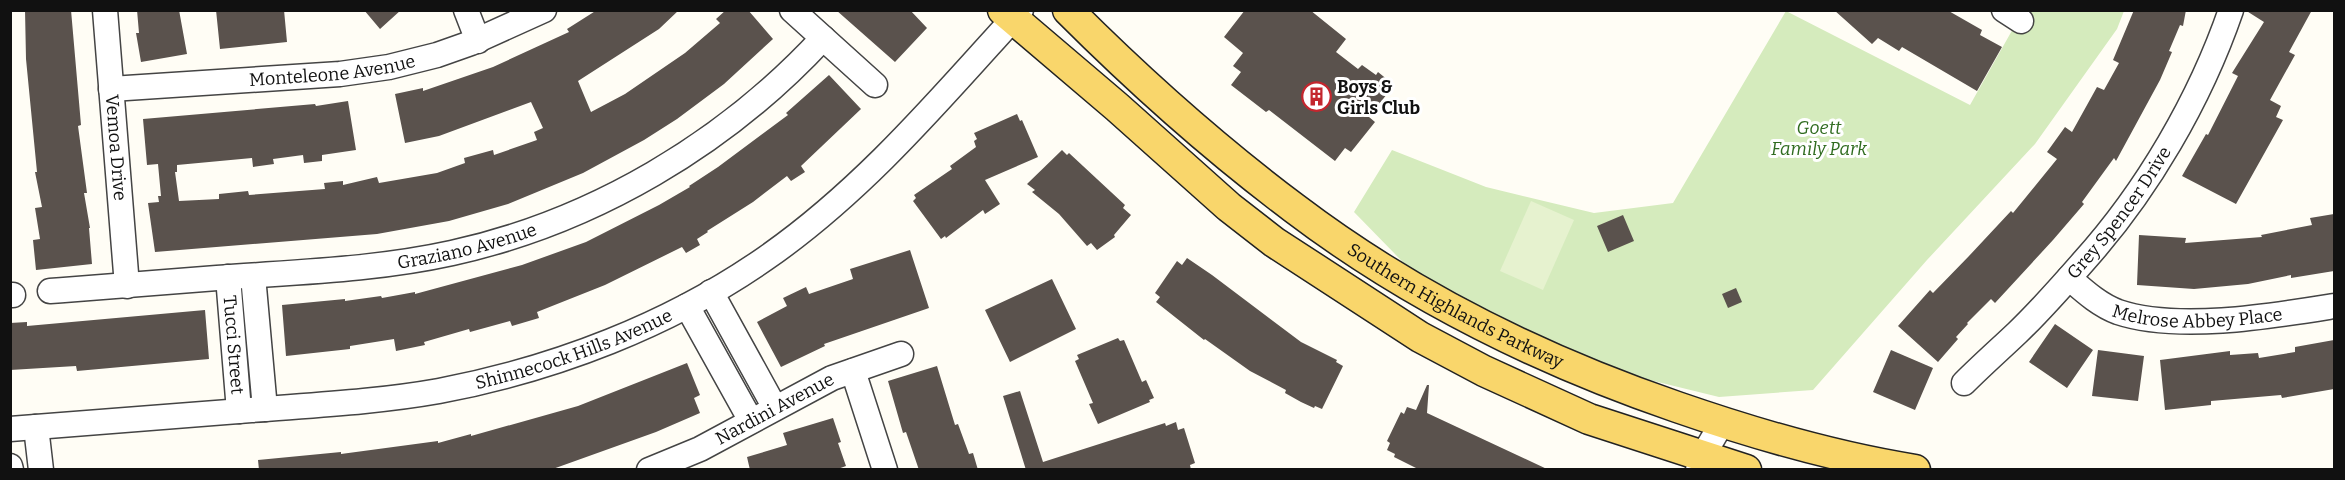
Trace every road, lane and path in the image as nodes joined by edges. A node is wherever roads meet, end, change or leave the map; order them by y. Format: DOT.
graph roads {
  1 [pos="105,10"];
  2 [pos="466,10"];
  3 [pos="544,10"];
  4 [pos="792,10"];
  5 [pos="1068,10"];
  6 [pos="2231,10"];
  7 [pos="1012,13"];
  8 [pos="823,38"];
  9 [pos="478,41"];
  10 [pos="875,85"];
  11 [pos="111,89"];
  12 [pos="253,276"];
  13 [pos="228,277"];
  14 [pos="2069,278"];
  15 [pos="127,285"];
  16 [pos="50,291"];
  17 [pos="711,292"];
  18 [pos="687,306"];
  19 [pos="2334,306"];
  20 [pos="901,354"];
  21 [pos="853,370"];
  22 [pos="1964,383"];
  23 [pos="775,408"];
  24 [pos="265,409"];
  25 [pos="239,411"];
  26 [pos="751,422"];
  27 [pos="1722,423"];
  28 [pos="36,427"];
  29 [pos="10,429"];
  30 [pos="1700,463"];
  31 [pos="41,470"];
  32 [pos="649,470"];
  33 [pos="885,470"];
  34 [pos="1746,470"];
  35 [pos="1915,470"];
  1 -- 11 [label="street, Vemoa Drive"];
  2 -- 9 [label="street"];
  3 -- 9 [label="street, Monteleone Avenue"];
  4 -- 8 [label="street"];
  5 -- 27 [label="main road, Southern Highlands Parkway"];
  6 -- 14 [label="street, Grey Spencer Drive"];
  7 -- 17 [label="street, Shinnecock Hills Avenue"];
  7 -- 30 [label="main road"];
  8 -- 10 [label="street"];
  8 -- 12 [label="street, Graziano Avenue"];
  9 -- 11 [label="street, Monteleone Avenue"];
  11 -- 15 [label="street, Vemoa Drive"];
  12 -- 13 [label="street, Graziano Avenue"];
  12 -- 24 [label="street, Tucci Street"];
  13 -- 15 [label="street, Graziano Avenue"];
  13 -- 25 [label="street, Tucci Street"];
  14 -- 19 [label="street, Melrose Abbey Place"];
  14 -- 22 [label="street, Grey Spencer Drive"];
  15 -- 16 [label="street, Graziano Avenue"];
  17 -- 18 [label="street, Shinnecock Hills Avenue"];
  17 -- 23 [label="street"];
  18 -- 24 [label="street, Shinnecock Hills Avenue"];
  18 -- 26 [label="street"];
  20 -- 21 [label="street, Nardini Avenue"];
  21 -- 23 [label="street, Nardini Avenue"];
  21 -- 33 [label="street"];
  23 -- 26 [label="street, Nardini Avenue"];
  24 -- 25 [label="street, Shinnecock Hills Avenue"];
  25 -- 28 [label="street, Shinnecock Hills Avenue"];
  26 -- 32 [label="street, Nardini Avenue"];
  27 -- 30 [label="street"];
  27 -- 35 [label="main road, Southern Highlands Parkway"];
  28 -- 29 [label="street, Shinnecock Hills Avenue"];
  28 -- 31 [label="street"];
  30 -- 34 [label="main road"];
}
